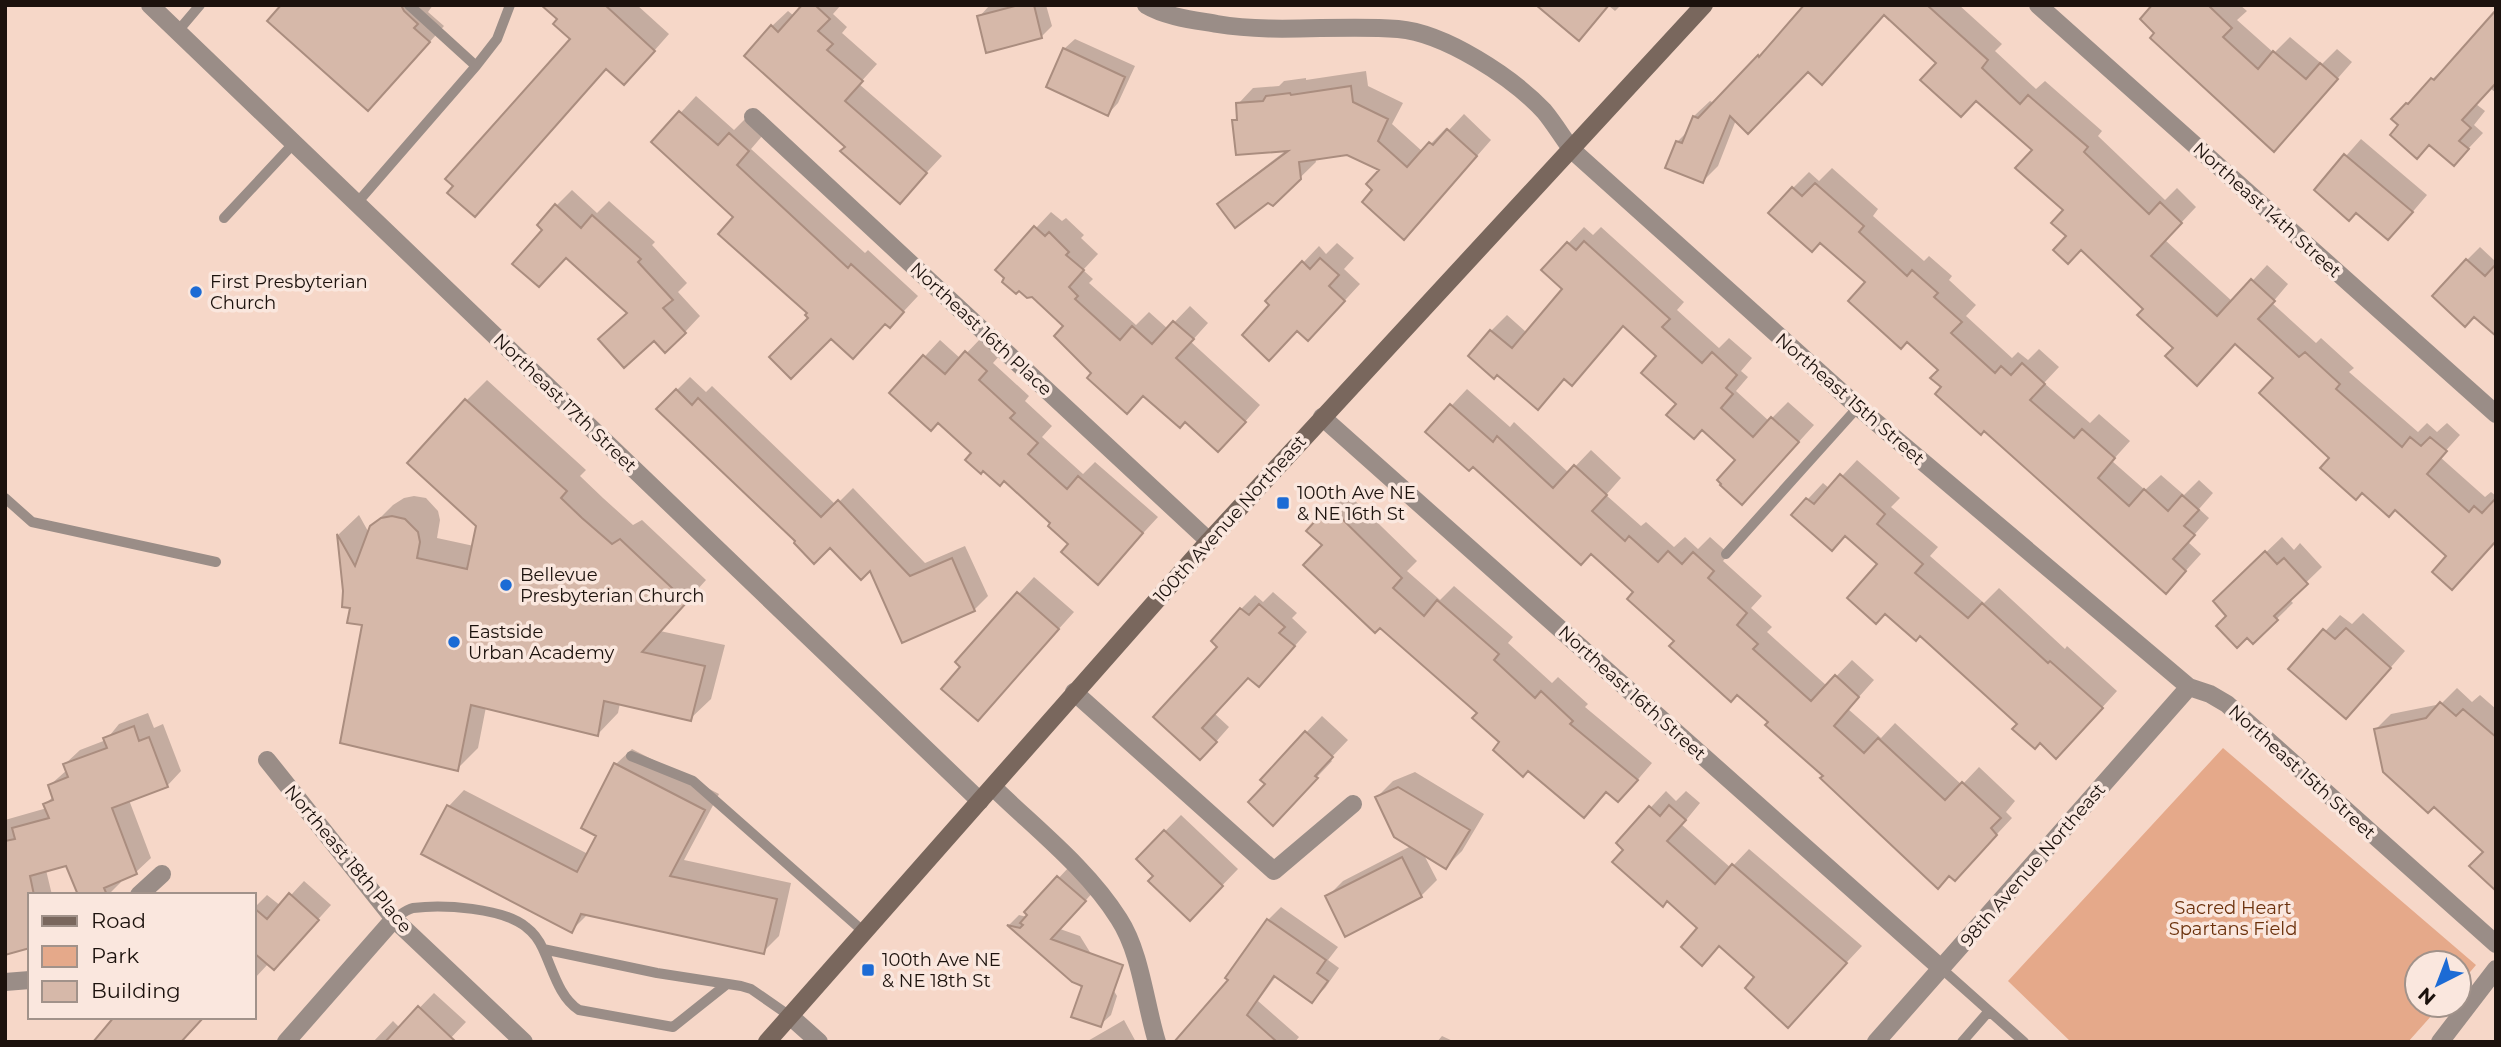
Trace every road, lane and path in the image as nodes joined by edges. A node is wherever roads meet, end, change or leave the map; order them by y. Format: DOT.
graph roads {
  1 [pos="150,5"];
  2 [pos="200,5"];
  3 [pos="409,5"];
  4 [pos="510,5"];
  5 [pos="1146,5"];
  6 [pos="1704,5"];
  7 [pos="2038,5"];
  8 [pos="178,31"];
  9 [pos="476,66"];
  10 [pos="753,117"];
  11 [pos="294,143"];
  12 [pos="1572,150"];
  13 [pos="357,203"];
  14 [pos="224,218"];
  15 [pos="1858,407"];
  16 [pos="2496,414"];
  17 [pos="1322,417"];
  18 [pos="5,498"];
  19 [pos="1209,541"];
  20 [pos="1726,555"];
  21 [pos="216,562"];
  22 [pos="2189,687"];
  23 [pos="1074,692"];
  24 [pos="631,756"];
  25 [pos="267,760"];
  26 [pos="993,787"];
  27 [pos="979,801"];
  28 [pos="1353,804"];
  29 [pos="162,874"];
  30 [pos="141,893"];
  31 [pos="394,919"];
  32 [pos="864,932"];
  33 [pos="2496,944"];
  34 [pos="544,948"];
  35 [pos="2496,969"];
  36 [pos="1942,970"];
  37 [pos="28,980"];
  38 [pos="5,982"];
  39 [pos="727,984"];
  40 [pos="1989,1011"];
  41 [pos="790,1016"];
  42 [pos="286,1042"];
  43 [pos="524,1042"];
  44 [pos="767,1042"];
  45 [pos="819,1042"];
  46 [pos="1157,1042"];
  47 [pos="1876,1042"];
  48 [pos="1962,1042"];
  49 [pos="2024,1042"];
  50 [pos="2440,1042"];
  1 -- 8 [label="street, Northeast 17th Street"];
  2 -- 8 [label="lane"];
  3 -- 9 [label="lane"];
  4 -- 9 [label="lane"];
  5 -- 12 [label="street, Northeast 15th Street"];
  6 -- 12 [label="street, 100th Avenue Northeast"];
  7 -- 16 [label="street, Northeast 14th Street"];
  8 -- 11 [label="street, Northeast 17th Street"];
  9 -- 13 [label="lane"];
  10 -- 19 [label="street, Northeast 16th Place"];
  11 -- 13 [label="street, Northeast 17th Street"];
  11 -- 14 [label="lane"];
  12 -- 15 [label="street, Northeast 15th Street"];
  12 -- 17 [label="street, 100th Avenue Northeast"];
  13 -- 27 [label="street, Northeast 17th Street"];
  15 -- 20 [label="lane"];
  15 -- 22 [label="street, Northeast 15th Street"];
  17 -- 19 [label="street, 100th Avenue Northeast"];
  17 -- 36 [label="street, Northeast 16th Street"];
  18 -- 21 [label="lane"];
  19 -- 23 [label="street, 100th Avenue Northeast"];
  22 -- 33 [label="street, Northeast 15th Street"];
  22 -- 36 [label="street, 98th Avenue Northeast"];
  23 -- 26 [label="street, 100th Avenue Northeast"];
  23 -- 28 [label="street"];
  24 -- 32 [label="lane"];
  25 -- 31 [label="street, Northeast 18th Place"];
  26 -- 27 [label="street, 100th Avenue Northeast"];
  26 -- 46 [label="street"];
  27 -- 32 [label="street, 100th Avenue Northeast"];
  29 -- 30 [label="street"];
  31 -- 34 [label="lane"];
  31 -- 42 [label="street"];
  31 -- 43 [label="street, Northeast 18th Place"];
  32 -- 41 [label="street, 100th Avenue Northeast"];
  34 -- 39 [label="lane"];
  34 -- 39 [label="lane"];
  35 -- 50 [label="street"];
  36 -- 40 [label="lane"];
  36 -- 47 [label="street, 98th Avenue Northeast"];
  37 -- 38 [label="street"];
  39 -- 41 [label="lane"];
  40 -- 48 [label="lane"];
  40 -- 49 [label="lane"];
  41 -- 44 [label="street, 100th Avenue Northeast"];
  41 -- 45 [label="street"];
}
